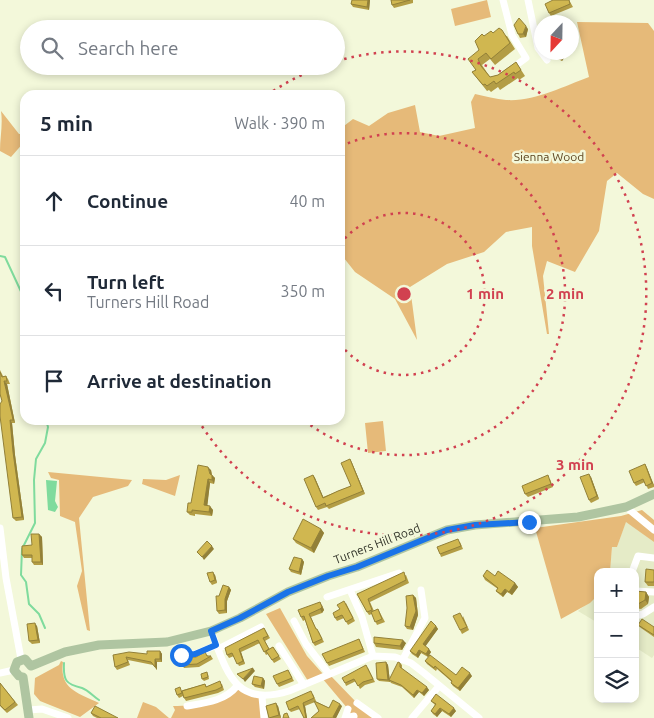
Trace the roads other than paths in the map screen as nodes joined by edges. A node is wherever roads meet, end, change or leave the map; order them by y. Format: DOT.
graph roads {
  1 [pos="503,0"];
  2 [pos="528,0"];
  3 [pos="534,29"];
  4 [pos="505,72"];
  5 [pos="654,494"];
  6 [pos="626,507"];
  7 [pos="0,528"];
  8 [pos="654,530"];
  9 [pos="654,558"];
  10 [pos="634,568"];
  11 [pos="399,573"];
  12 [pos="350,590"];
  13 [pos="421,590"];
  14 [pos="639,591"];
  15 [pos="654,592"];
  16 [pos="327,597"];
  17 [pos="654,607"];
  18 [pos="639,615"];
  19 [pos="294,621"];
  20 [pos="261,627"];
  21 [pos="211,631"];
  22 [pos="279,646"];
  23 [pos="217,647"];
  24 [pos="179,652"];
  25 [pos="373,656"];
  26 [pos="21,659"];
  27 [pos="403,660"];
  28 [pos="32,666"];
  29 [pos="14,670"];
  30 [pos="0,673"];
  31 [pos="330,674"];
  32 [pos="23,677"];
  33 [pos="237,686"];
  34 [pos="304,686"];
  35 [pos="439,686"];
  36 [pos="262,697"];
  37 [pos="357,703"];
  38 [pos="187,706"];
  39 [pos="348,709"];
  40 [pos="29,714"];
  41 [pos="348,717"];
  42 [pos="68,718"];
  43 [pos="264,718"];
  44 [pos="378,718"];
  45 [pos="412,718"];
  46 [pos="479,718"];
  1 -- 4 [label="street"];
  2 -- 3 [label="street"];
  5 -- 6 [label="main road, Turners Hill Road"];
  6 -- 8 [label="street"];
  6 -- 21 [label="main road, Turners Hill Road"];
  7 -- 26 [label="street"];
  9 -- 10 [label="street"];
  11 -- 12 [label="street"];
  12 -- 16 [label="street"];
  12 -- 25 [label="street"];
  13 -- 27 [label="street"];
  14 -- 15 [label="street"];
  17 -- 18 [label="street"];
  19 -- 31 [label="street"];
  20 -- 23 [label="street"];
  21 -- 23 [label="street"];
  21 -- 28 [label="main road, Turners Hill Road"];
  22 -- 34 [label="street"];
  23 -- 24 [label="street"];
  23 -- 33 [label="street"];
  25 -- 27 [label="street"];
  25 -- 31 [label="street"];
  26 -- 28 [label="main road"];
  26 -- 29 [label="main road"];
  27 -- 35 [label="street"];
  28 -- 32 [label="main road"];
  29 -- 30 [label="street"];
  29 -- 32 [label="main road"];
  31 -- 34 [label="street"];
  32 -- 40 [label="main road"];
  33 -- 36 [label="street"];
  33 -- 38 [label="street"];
  34 -- 36 [label="street"];
  35 -- 45 [label="street"];
  35 -- 46 [label="street"];
  36 -- 43 [label="street"];
  37 -- 44 [label="street"];
  39 -- 41 [label="street"];
  40 -- 42 [label="street"];
}
